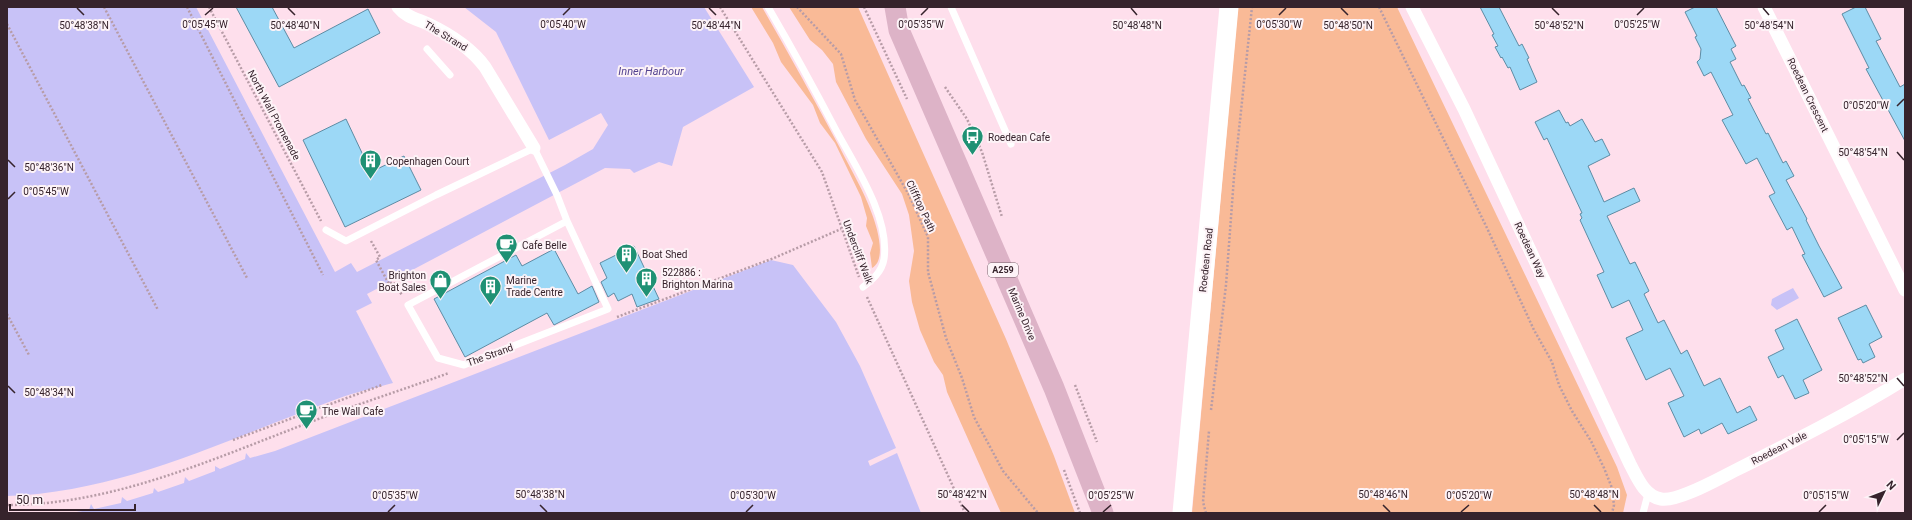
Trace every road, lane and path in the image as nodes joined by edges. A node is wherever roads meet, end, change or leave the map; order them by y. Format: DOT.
graph roads {
  1 [pos="104,7"];
  2 [pos="188,7"];
  3 [pos="208,7"];
  4 [pos="398,7"];
  5 [pos="720,7"];
  6 [pos="768,7"];
  7 [pos="797,7"];
  8 [pos="882,7"];
  9 [pos="895,7"];
  10 [pos="951,7"];
  11 [pos="1229,7"];
  12 [pos="1252,7"];
  13 [pos="1379,7"];
  14 [pos="1412,7"];
  15 [pos="1764,7"];
  16 [pos="7,24"];
  17 [pos="899,30"];
  18 [pos="427,49"];
  19 [pos="450,76"];
  20 [pos="945,86"];
  21 [pos="1010,144"];
  22 [pos="537,154"];
  23 [pos="1003,220"];
  24 [pos="566,221"];
  25 [pos="841,229"];
  26 [pos="326,230"];
  27 [pos="365,230"];
  28 [pos="322,275"];
  29 [pos="247,278"];
  30 [pos="863,288"];
  31 [pos="1905,290"];
  32 [pos="408,305"];
  33 [pos="158,310"];
  34 [pos="7,314"];
  35 [pos="616,317"];
  36 [pos="29,356"];
  37 [pos="454,372"];
  38 [pos="1905,379"];
  39 [pos="1073,381"];
  40 [pos="382,385"];
  41 [pos="1210,415"];
  42 [pos="1209,431"];
  43 [pos="233,440"];
  44 [pos="1099,447"];
  45 [pos="1648,494"];
  46 [pos="7,505"];
  47 [pos="965,513"];
  48 [pos="1038,513"];
  49 [pos="1103,513"];
  50 [pos="1182,513"];
  51 [pos="1206,513"];
  52 [pos="1612,513"];
  53 [pos="1643,513"];
  1 -- 29 [label="path"];
  2 -- 28 [label="path"];
  3 -- 26 [label="path, North Wall Promenade"];
  4 -- 22 [label="street, The Strand"];
  5 -- 25 [label="path, Undercliff Walk"];
  6 -- 30 [label="lane"];
  7 -- 48 [label="path, Clifftop Path"];
  8 -- 17 [label="main road, Marine Drive / A259"];
  9 -- 17 [label="main road, Marine Drive / A259"];
  10 -- 21 [label="lane"];
  11 -- 50 [label="main road, Roedean Road"];
  12 -- 41 [label="path"];
  13 -- 52 [label="path"];
  14 -- 45 [label="street, Roedean Way"];
  15 -- 31 [label="street, Roedean Crescent"];
  16 -- 33 [label="path"];
  17 -- 49 [label="main road, Marine Drive / A259"];
  18 -- 19 [label="lane"];
  20 -- 23 [label="path"];
  22 -- 24 [label="lane, The Strand"];
  22 -- 27 [label="lane"];
  24 -- 32 [label="lane"];
  24 -- 32 [label="lane, The Strand"];
  25 -- 30 [label="path, Undercliff Walk"];
  25 -- 35 [label="path"];
  26 -- 27 [label="lane"];
  27 -- 32 [label="path"];
  30 -- 47 [label="path, Undercliff Walk"];
  34 -- 36 [label="path"];
  37 -- 46 [label="path"];
  38 -- 45 [label="street, Roedean Vale"];
  39 -- 44 [label="path"];
  40 -- 43 [label="path"];
  42 -- 51 [label="path"];
  45 -- 53 [label="lane"];
}
